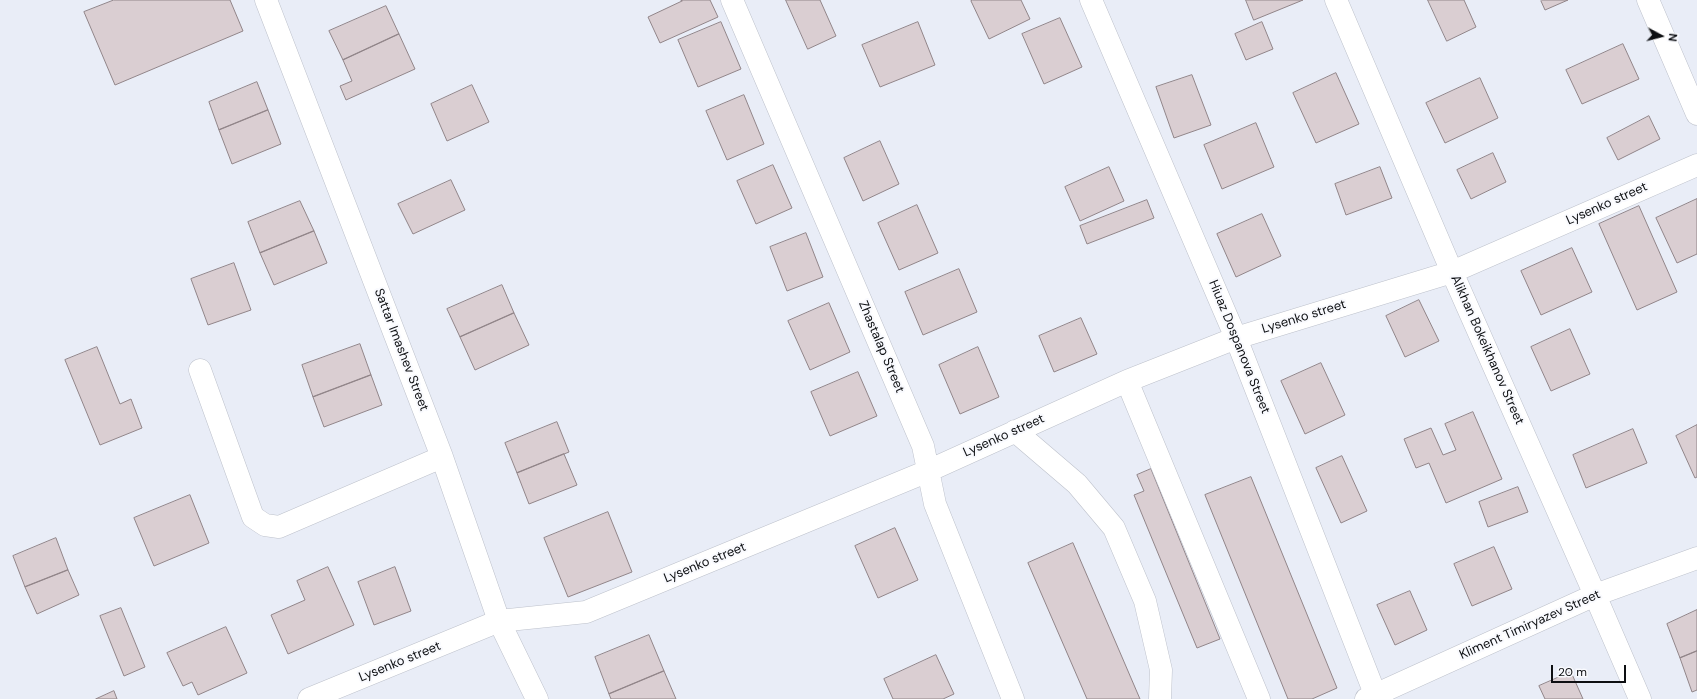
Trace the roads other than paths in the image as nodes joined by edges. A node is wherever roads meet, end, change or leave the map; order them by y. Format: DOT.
graph roads {
  1 [pos="266,0"];
  2 [pos="732,0"];
  3 [pos="1091,0"];
  4 [pos="1336,0"];
  5 [pos="1648,0"];
  6 [pos="1697,114"];
  7 [pos="1697,165"];
  8 [pos="1452,272"];
  9 [pos="1236,338"];
  10 [pos="200,370"];
  11 [pos="1127,381"];
  12 [pos="1015,431"];
  13 [pos="442,457"];
  14 [pos="928,471"];
  15 [pos="1697,558"];
  16 [pos="1595,595"];
  17 [pos="499,621"];
  18 [pos="1373,698"];
  19 [pos="309,699"];
  20 [pos="537,699"];
  21 [pos="1013,699"];
  22 [pos="1160,699"];
  23 [pos="1259,699"];
  24 [pos="1640,699"];
  1 -- 13 [label="street, Sattar Imashev Street"];
  2 -- 14 [label="street, Zhastalap Street"];
  3 -- 9 [label="street, Hiuaz Dospanova Street"];
  4 -- 8 [label="street, Alikhan Bokeikhanov Street"];
  5 -- 6 [label="street"];
  7 -- 8 [label="street, Lysenko street"];
  8 -- 9 [label="street, Lysenko street"];
  8 -- 16 [label="street, Alikhan Bokeikhanov Street"];
  9 -- 11 [label="street, Lysenko street"];
  9 -- 18 [label="street, Hiuaz Dospanova Street"];
  10 -- 13 [label="street"];
  11 -- 12 [label="street, Lysenko street"];
  11 -- 23 [label="street"];
  12 -- 14 [label="street, Lysenko street"];
  12 -- 22 [label="street"];
  13 -- 17 [label="street, Sattar Imashev Street"];
  14 -- 17 [label="street, Lysenko street"];
  14 -- 21 [label="street, Zhastalap Street"];
  15 -- 16 [label="street, Kliment Timiryazev Street"];
  16 -- 18 [label="street, Kliment Timiryazev Street"];
  16 -- 24 [label="street, Alikhan Bokeikhanov Street"];
  17 -- 19 [label="street, Lysenko street"];
  17 -- 20 [label="street, Sattar Imashev Street"];
}
